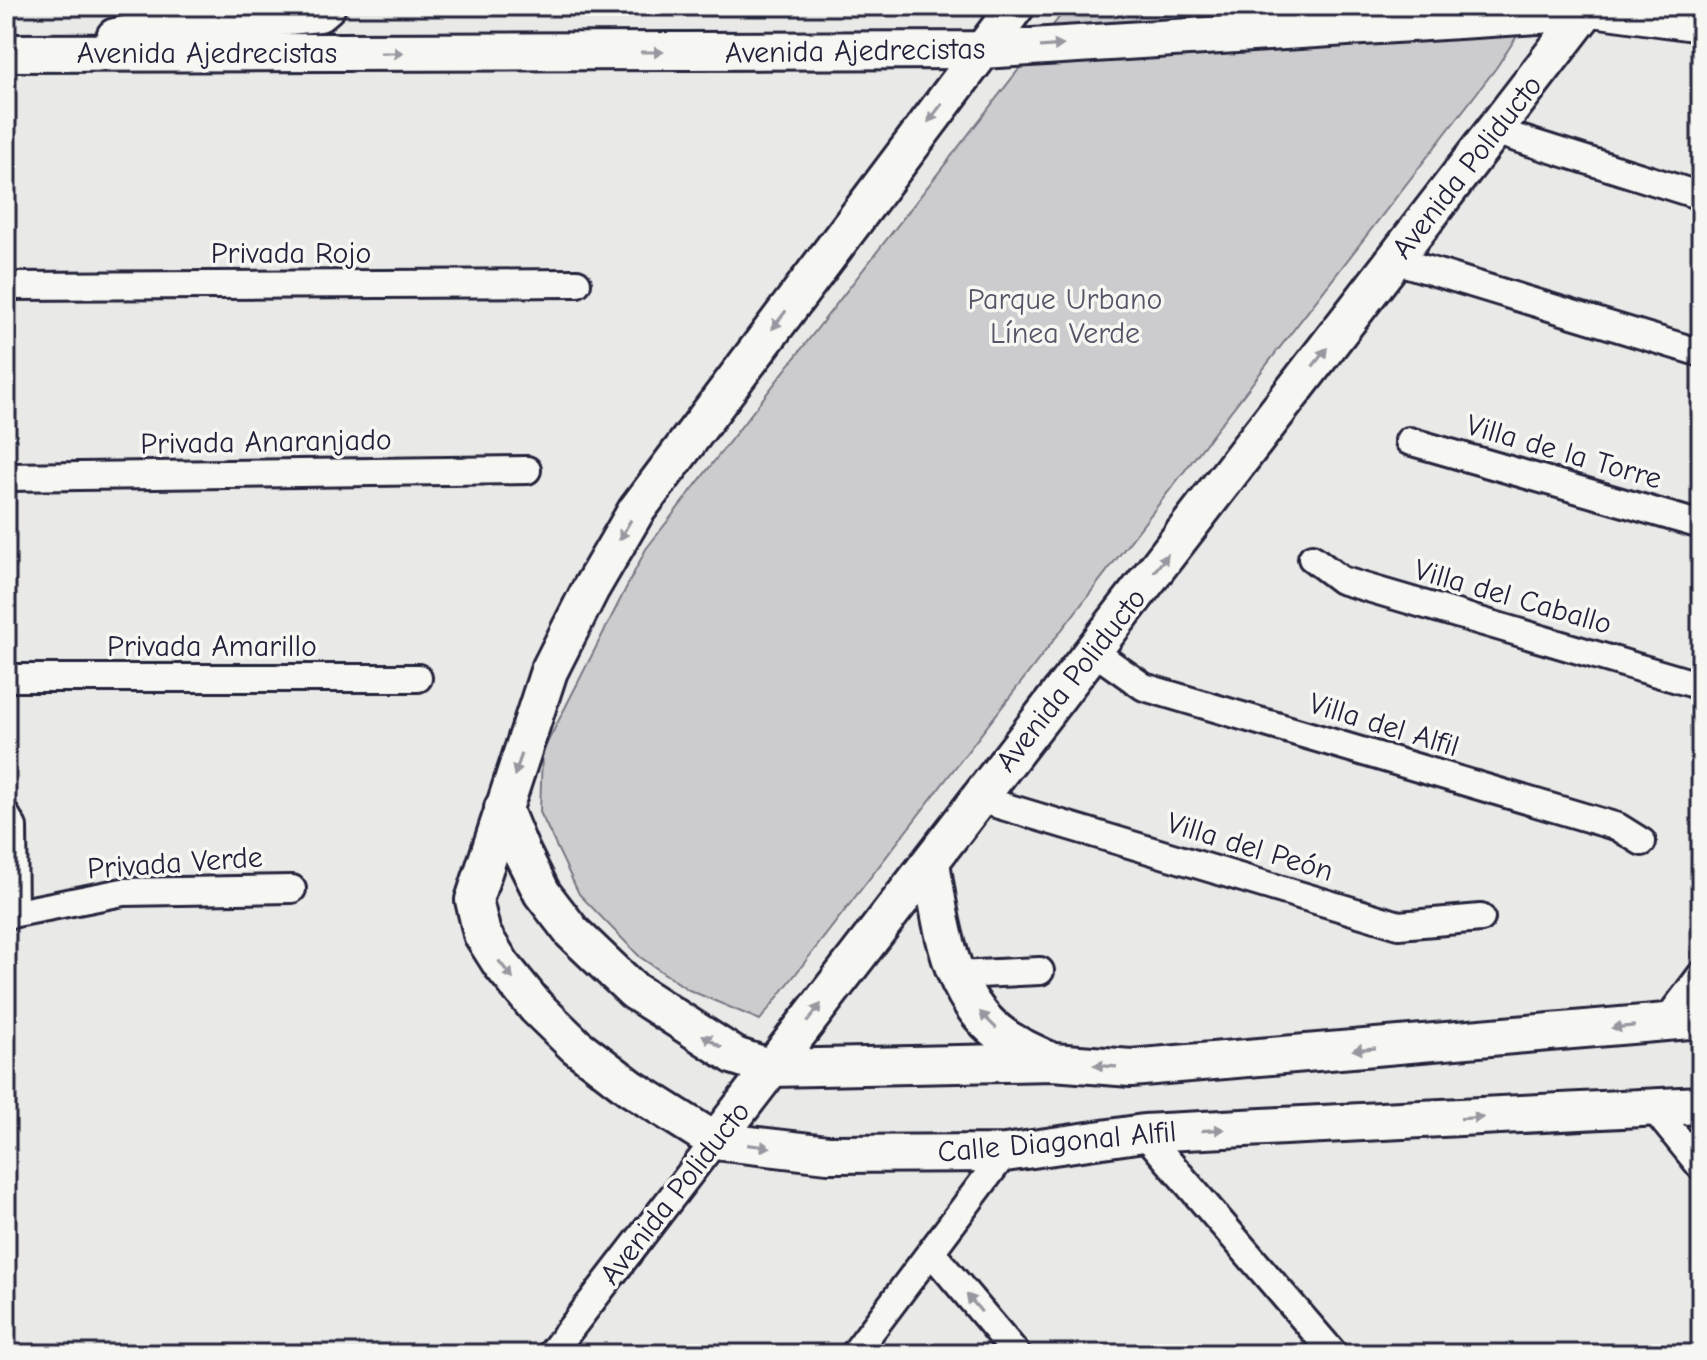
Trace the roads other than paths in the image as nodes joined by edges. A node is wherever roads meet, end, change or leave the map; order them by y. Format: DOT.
graph roads {
  1 [pos="327,6"];
  2 [pos="1016,6"];
  3 [pos="1588,9"];
  4 [pos="1701,28"];
  5 [pos="982,50"];
  6 [pos="20,53"];
  7 [pos="1507,136"];
  8 [pos="1701,196"];
  9 [pos="1408,264"];
  10 [pos="577,283"];
  11 [pos="6,286"];
  12 [pos="1701,353"];
  13 [pos="1409,441"];
  14 [pos="527,470"];
  15 [pos="6,477"];
  16 [pos="1701,525"];
  17 [pos="1312,558"];
  18 [pos="1102,658"];
  19 [pos="6,678"];
  20 [pos="418,678"];
  21 [pos="1701,686"];
  22 [pos="992,803"];
  23 [pos="503,808"];
  24 [pos="6,815"];
  25 [pos="1642,842"];
  26 [pos="931,862"];
  27 [pos="292,889"];
  28 [pos="10,914"];
  29 [pos="1481,918"];
  30 [pos="1040,971"];
  31 [pos="957,975"];
  32 [pos="1701,975"];
  33 [pos="1701,1019"];
  34 [pos="1664,1024"];
  35 [pos="1053,1062"];
  36 [pos="772,1068"];
  37 [pos="1701,1105"];
  38 [pos="1654,1109"];
  39 [pos="1144,1133"];
  40 [pos="715,1141"];
  41 [pos="1005,1153"];
  42 [pos="1701,1167"];
  43 [pos="932,1253"];
  44 [pos="551,1354"];
  45 [pos="854,1354"];
  46 [pos="1017,1354"];
  47 [pos="1334,1354"];
  1 -- 6 [label="street"];
  2 -- 5 [label="street"];
  3 -- 4 [label="street, Avenida Ajedrecistas"];
  5 -- 3 [label="street, Avenida Ajedrecistas, one-way"];
  3 -- 7 [label="street, Avenida Poliducto"];
  6 -- 5 [label="street, Avenida Ajedrecistas, one-way"];
  5 -- 23 [label="street, one-way"];
  7 -- 8 [label="street"];
  7 -- 9 [label="street, Avenida Poliducto"];
  9 -- 12 [label="street"];
  18 -- 9 [label="street, Avenida Poliducto, one-way"];
  10 -- 11 [label="street, Privada Rojo"];
  13 -- 16 [label="street, Villa de la Torre"];
  14 -- 15 [label="street, Privada Anaranjado"];
  17 -- 21 [label="street, Villa del Caballo"];
  18 -- 22 [label="street, Avenida Poliducto"];
  18 -- 25 [label="street, Villa del Alfil"];
  19 -- 20 [label="street, Privada Amarillo"];
  22 -- 26 [label="street, Avenida Poliducto"];
  22 -- 29 [label="street, Villa del Peón"];
  36 -- 23 [label="street, one-way"];
  23 -- 40 [label="street, Calle Diagonal Alfil, one-way"];
  24 -- 28 [label="street, Privada Verde"];
  26 -- 31 [label="street"];
  36 -- 26 [label="street, Avenida Poliducto, one-way"];
  27 -- 28 [label="street, Privada Verde"];
  30 -- 31 [label="street"];
  35 -- 31 [label="street, one-way"];
  32 -- 34 [label="street"];
  33 -- 34 [label="street"];
  34 -- 35 [label="street, one-way"];
  35 -- 36 [label="street"];
  36 -- 40 [label="street, Avenida Poliducto"];
  37 -- 38 [label="street, Calle Diagonal Alfil"];
  39 -- 38 [label="street, Calle Diagonal Alfil, one-way"];
  38 -- 42 [label="street"];
  39 -- 41 [label="street, Calle Diagonal Alfil"];
  39 -- 47 [label="street"];
  40 -- 41 [label="street, Calle Diagonal Alfil, one-way"];
  40 -- 44 [label="street, Avenida Poliducto"];
  41 -- 43 [label="street"];
  43 -- 45 [label="street"];
  46 -- 43 [label="street, one-way"];
}
